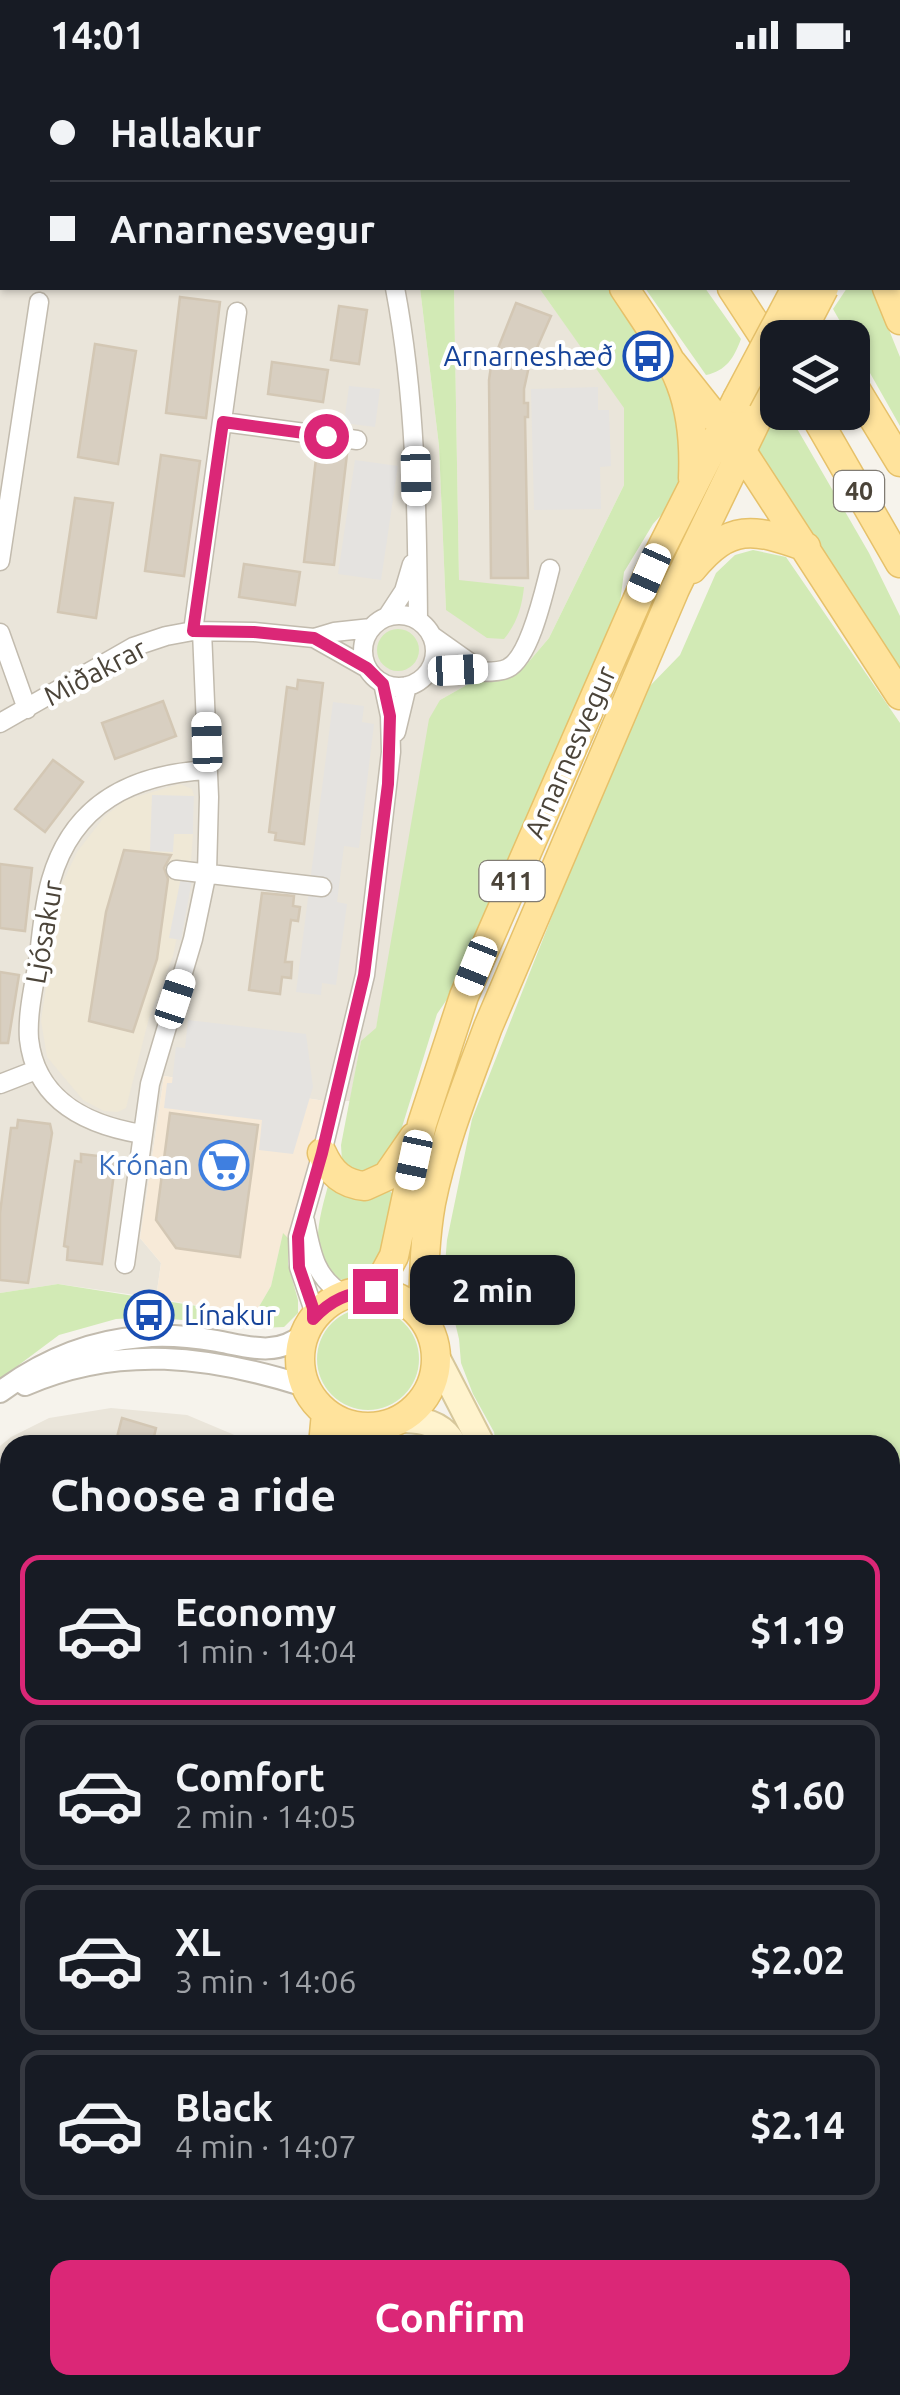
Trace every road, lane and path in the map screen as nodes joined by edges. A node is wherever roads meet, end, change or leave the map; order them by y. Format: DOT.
graph roads {
  1 [pos="395,290"];
  2 [pos="625,290"];
  3 [pos="733,290"];
  4 [pos="792,290"];
  5 [pos="794,290"];
  6 [pos="823,290"];
  7 [pos="889,290"];
  8 [pos="39,302"];
  9 [pos="237,312"];
  10 [pos="807,320"];
  11 [pos="812,320"];
  12 [pos="900,320"];
  13 [pos="760,331"];
  14 [pos="672,363"];
  15 [pos="760,394"];
  16 [pos="746,408"];
  17 [pos="870,413"];
  18 [pos="223,422"];
  19 [pos="722,427"];
  20 [pos="823,430"];
  21 [pos="357,440"];
  22 [pos="740,450"];
  23 [pos="900,462"];
  24 [pos="692,485"];
  25 [pos="806,548"];
  26 [pos="416,549"];
  27 [pos="0,561"];
  28 [pos="900,564"];
  29 [pos="550,569"];
  30 [pos="675,589"];
  31 [pos="379,622"];
  32 [pos="424,627"];
  33 [pos="198,631"];
  34 [pos="0,632"];
  35 [pos="314,638"];
  36 [pos="367,668"];
  37 [pos="430,668"];
  38 [pos="479,669"];
  39 [pos="383,684"];
  40 [pos="407,686"];
  41 [pos="900,695"];
  42 [pos="27,708"];
  43 [pos="0,723"];
  44 [pos="391,752"];
  45 [pos="208,770"];
  46 [pos="176,870"];
  47 [pos="207,872"];
  48 [pos="322,887"];
  49 [pos="36,1070"];
  50 [pos="0,1084"];
  51 [pos="422,1124"];
  52 [pos="142,1134"];
  53 [pos="322,1153"];
  54 [pos="304,1216"];
  55 [pos="125,1264"];
  56 [pos="375,1291"];
  57 [pos="345,1295"];
  58 [pos="423,1319"];
  59 [pos="309,1326"];
  60 [pos="436,1356"];
  61 [pos="305,1386"];
  62 [pos="0,1394"];
  63 [pos="326,1413"];
  64 [pos="380,1431"];
  65 [pos="325,1435"];
  66 [pos="448,1435"];
  67 [pos="477,1435"];
  1 -- 26 [label="street"];
  2 -- 14 [label="main road"];
  3 -- 13 [label="main road"];
  4 -- 16 [label="main road, Arnarnesvegur / 411, bridge"];
  5 -- 11 [label="main road"];
  6 -- 10 [label="main road, bridge"];
  7 -- 12 [label="main road"];
  8 -- 27 [label="street"];
  9 -- 18 [label="street"];
  14 -- 19 [label="main road"];
  14 -- 24 [label="main road"];
  15 -- 16 [label="main road, Arnarnesvegur / 411"];
  16 -- 19 [label="main road, Arnarnesvegur / 411"];
  16 -- 22 [label="main road, Arnarnesvegur / 411"];
  17 -- 23 [label="main road, 40"];
  18 -- 21 [label="street"];
  18 -- 33 [label="street"];
  19 -- 22 [label="main road"];
  19 -- 24 [label="main road, Arnarnesvegur / 411"];
  20 -- 28 [label="main road, 40"];
  22 -- 25 [label="main road"];
  22 -- 30 [label="main road, Arnarnesvegur / 411"];
  24 -- 51 [label="main road, Arnarnesvegur / 411"];
  25 -- 30 [label="main road"];
  25 -- 41 [label="main road"];
  26 -- 31 [label="street"];
  26 -- 32 [label="street"];
  29 -- 38 [label="street"];
  30 -- 58 [label="main road, Arnarnesvegur / 411"];
  31 -- 32 [label="street"];
  31 -- 35 [label="street, Miðakrar"];
  31 -- 36 [label="street"];
  32 -- 37 [label="street"];
  32 -- 38 [label="street"];
  33 -- 35 [label="street, Miðakrar"];
  33 -- 42 [label="street, Miðakrar"];
  33 -- 45 [label="street"];
  34 -- 42 [label="street"];
  35 -- 36 [label="street, Miðakrar"];
  36 -- 39 [label="street"];
  37 -- 38 [label="street"];
  37 -- 40 [label="street"];
  39 -- 40 [label="street"];
  39 -- 44 [label="street"];
  40 -- 44 [label="street"];
  42 -- 43 [label="street, Miðakrar"];
  44 -- 53 [label="street"];
  45 -- 47 [label="street"];
  45 -- 49 [label="street, Ljósakur"];
  46 -- 47 [label="street"];
  47 -- 48 [label="street"];
  47 -- 52 [label="street"];
  49 -- 50 [label="street"];
  49 -- 52 [label="street"];
  51 -- 53 [label="main road"];
  51 -- 56 [label="main road, Arnarnesvegur / 411"];
  52 -- 55 [label="street"];
  53 -- 54 [label="street"];
  54 -- 57 [label="street"];
  54 -- 59 [label="street"];
  56 -- 57 [label="main road"];
  56 -- 58 [label="main road"];
  57 -- 59 [label="main road"];
  58 -- 60 [label="main road, Arnarnesvegur / 411"];
  59 -- 61 [label="main road"];
  59 -- 62 [label="street"];
  60 -- 64 [label="main road"];
  60 -- 67 [label="main road"];
  61 -- 62 [label="street"];
  61 -- 63 [label="main road"];
  63 -- 64 [label="main road"];
  63 -- 65 [label="main road"];
  64 -- 66 [label="main road"];
}
